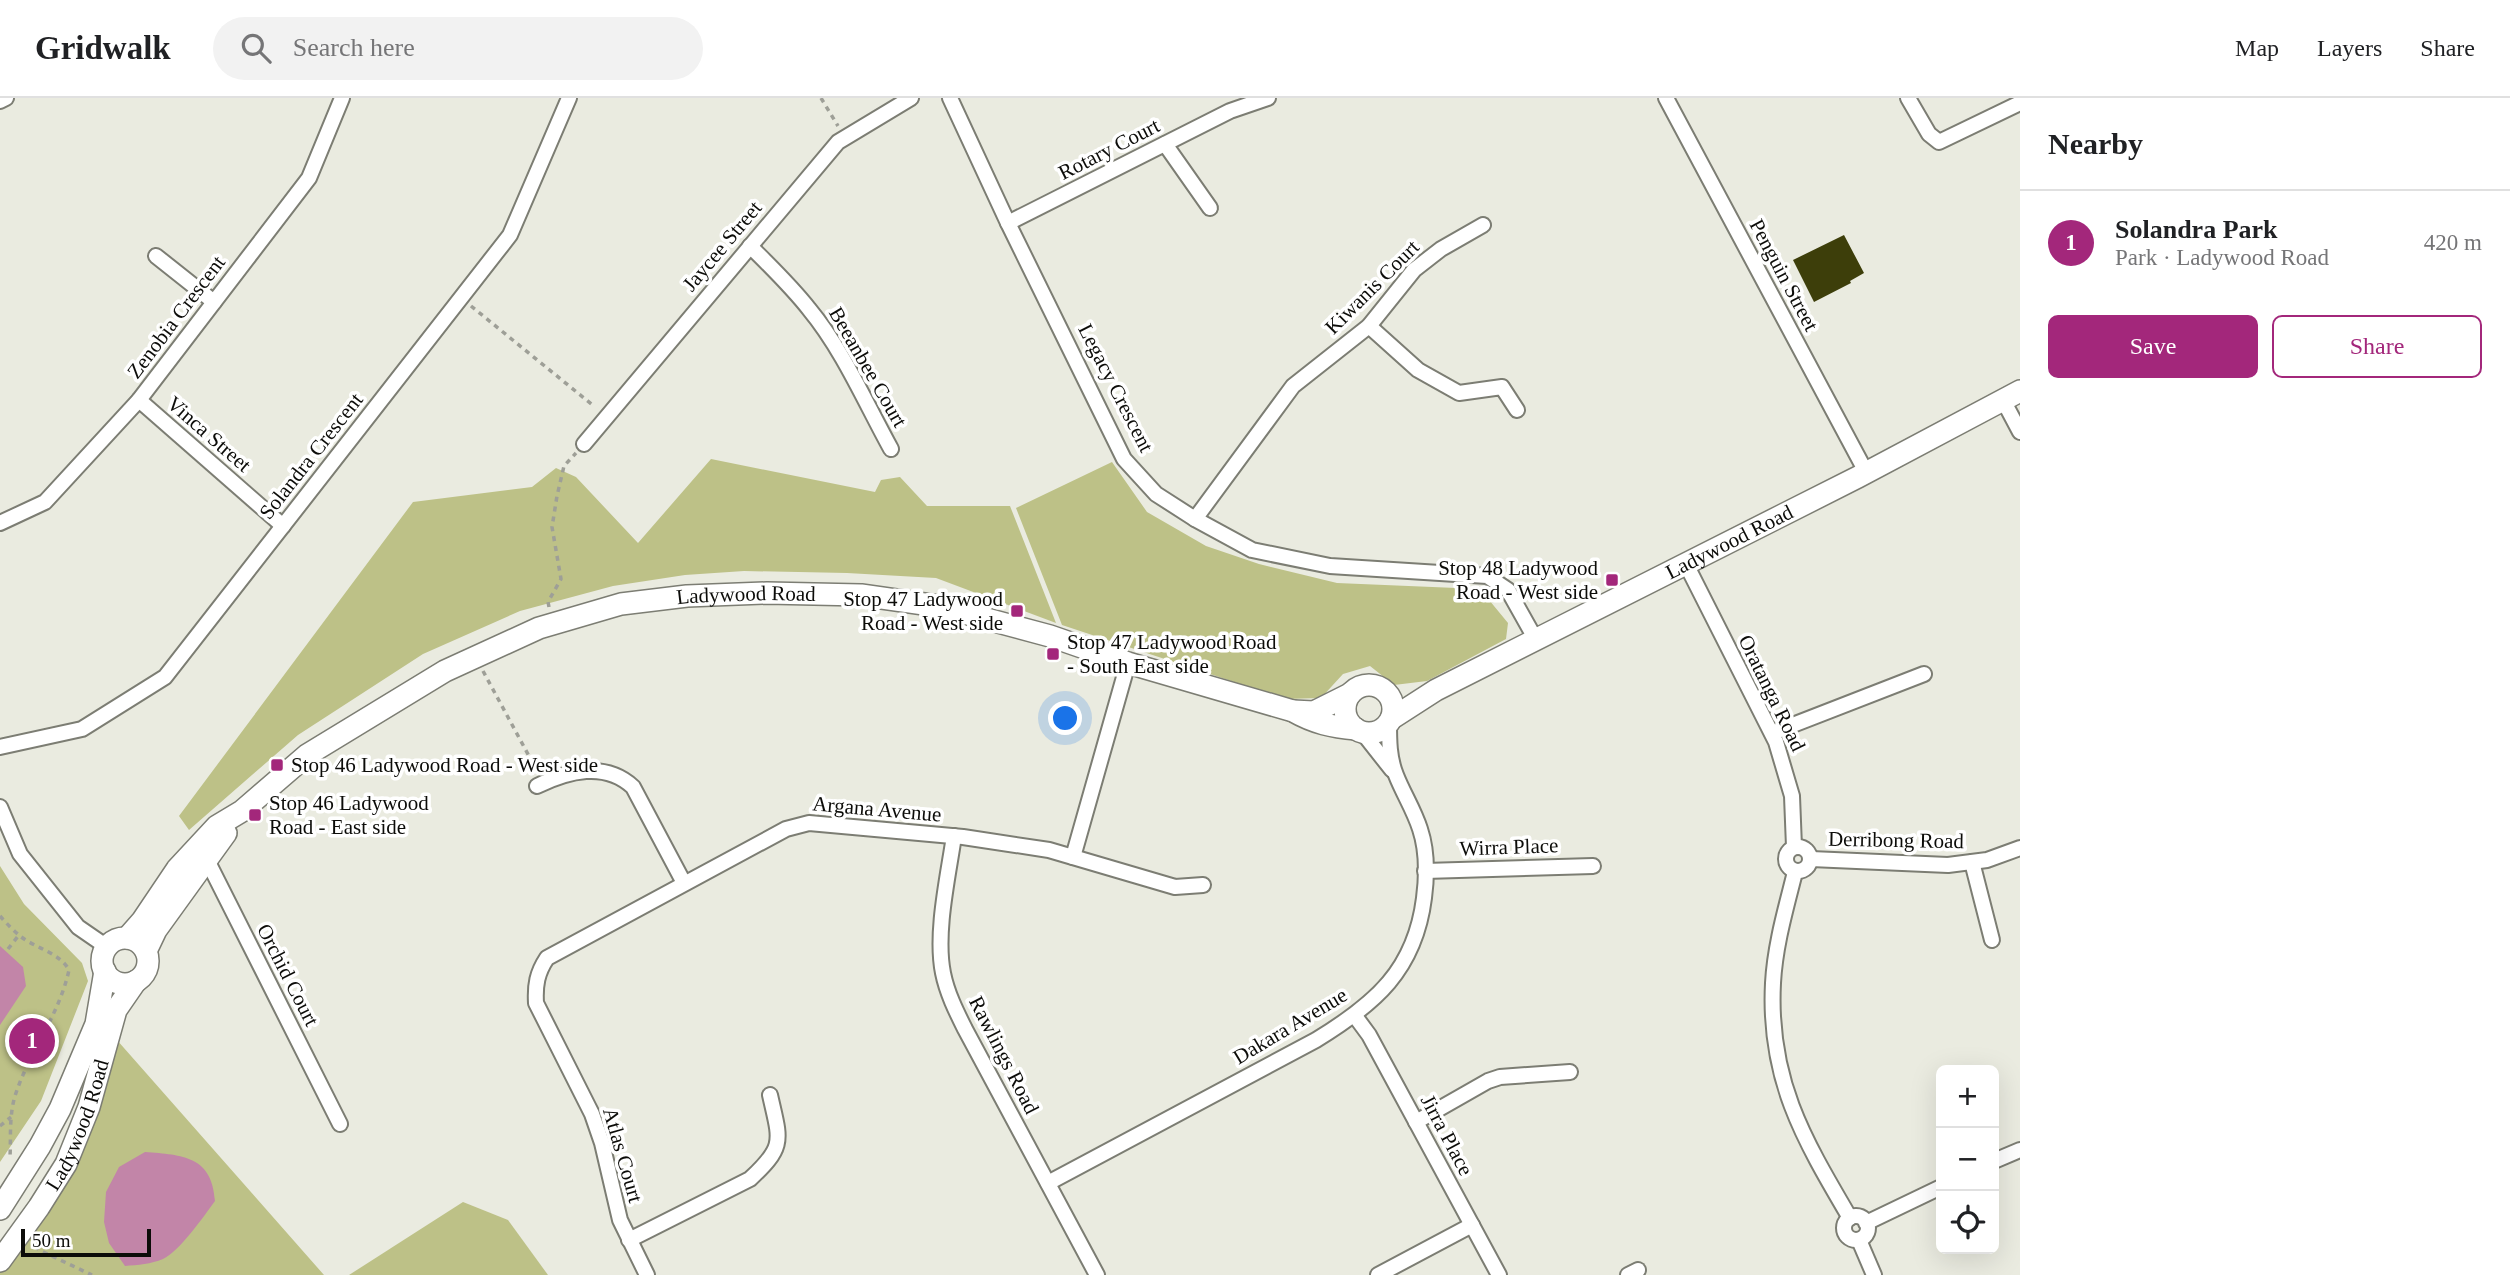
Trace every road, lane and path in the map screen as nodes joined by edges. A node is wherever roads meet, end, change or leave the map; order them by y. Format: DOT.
graph roads {
  1 [pos="6,98"];
  2 [pos="342,98"];
  3 [pos="569,98"];
  4 [pos="821,98"];
  5 [pos="911,98"];
  6 [pos="950,98"];
  7 [pos="1268,98"];
  8 [pos="1666,98"];
  9 [pos="1908,98"];
  10 [pos="0,101"];
  11 [pos="2020,103"];
  12 [pos="845,136"];
  13 [pos="1165,144"];
  14 [pos="1210,208"];
  15 [pos="1008,223"];
  16 [pos="1483,225"];
  17 [pos="750,246"];
  18 [pos="156,256"];
  19 [pos="461,298"];
  20 [pos="214,302"];
  21 [pos="1368,326"];
  22 [pos="2011,396"];
  23 [pos="139,400"];
  24 [pos="1517,411"];
  25 [pos="607,417"];
  26 [pos="2020,432"];
  27 [pos="584,444"];
  28 [pos="891,449"];
  29 [pos="1866,472"];
  30 [pos="1195,519"];
  31 [pos="0,523"];
  32 [pos="283,526"];
  33 [pos="1686,564"];
  34 [pos="551,625"];
  35 [pos="1536,640"];
  36 [pos="476,657"];
  37 [pos="1128,663"];
  38 [pos="1924,674"];
  39 [pos="1436,690"];
  40 [pos="1387,693"];
  41 [pos="1350,694"];
  42 [pos="1293,711"];
  43 [pos="1390,721"];
  44 [pos="1359,730"];
  45 [pos="1772,733"];
  46 [pos="0,747"];
  47 [pos="1395,774"];
  48 [pos="540,784"];
  49 [pos="0,807"];
  50 [pos="954,836"];
  51 [pos="1794,847"];
  52 [pos="2020,848"];
  53 [pos="200,856"];
  54 [pos="1073,857"];
  55 [pos="1811,859"];
  56 [pos="1972,862"];
  57 [pos="1593,866"];
  58 [pos="1426,871"];
  59 [pos="1794,872"];
  60 [pos="684,883"];
  61 [pos="1203,885"];
  62 [pos="0,916"];
  63 [pos="19,935"];
  64 [pos="127,938"];
  65 [pos="1992,940"];
  66 [pos="107,947"];
  67 [pos="8,948"];
  68 [pos="146,951"];
  69 [pos="539,969"];
  70 [pos="104,971"];
  71 [pos="136,981"];
  72 [pos="1355,1016"];
  73 [pos="1570,1072"];
  74 [pos="770,1095"];
  75 [pos="10,1117"];
  76 [pos="1416,1122"];
  77 [pos="340,1124"];
  78 [pos="0,1126"];
  79 [pos="2020,1150"];
  80 [pos="1999,1159"];
  81 [pos="10,1166"];
  82 [pos="1048,1184"];
  83 [pos="1936,1189"];
  84 [pos="0,1209"];
  85 [pos="1850,1218"];
  86 [pos="1867,1223"];
  87 [pos="1472,1224"];
  88 [pos="629,1240"];
  89 [pos="1860,1240"];
  90 [pos="33,1243"];
  91 [pos="0,1261"];
  92 [pos="92,1275"];
  93 [pos="647,1275"];
  94 [pos="1097,1275"];
  95 [pos="1378,1275"];
  96 [pos="1499,1275"];
  97 [pos="1874,1275"];
  1 -- 10 [label="street"];
  2 -- 20 [label="street, Zenobia Crescent"];
  3 -- 19 [label="street, Solandra Crescent"];
  4 -- 12 [label="path"];
  5 -- 12 [label="street, Jaycee Street"];
  6 -- 15 [label="street, Legacy Crescent"];
  7 -- 13 [label="street, Rotary Court"];
  8 -- 29 [label="street, Penguin Street"];
  9 -- 11 [label="street"];
  12 -- 17 [label="street, Jaycee Street"];
  13 -- 14 [label="street"];
  13 -- 15 [label="street, Rotary Court"];
  15 -- 30 [label="street, Legacy Crescent"];
  16 -- 21 [label="street, Kiwanis Court"];
  17 -- 25 [label="street, Jaycee Street"];
  17 -- 28 [label="street, Beeanbee Court"];
  18 -- 20 [label="street"];
  19 -- 25 [label="path"];
  19 -- 32 [label="street, Solandra Crescent"];
  20 -- 23 [label="street, Zenobia Crescent"];
  21 -- 24 [label="street"];
  21 -- 30 [label="street, Kiwanis Court"];
  22 -- 26 [label="street"];
  22 -- 29 [label="street, Ladywood Road"];
  23 -- 31 [label="street, Zenobia Crescent"];
  23 -- 32 [label="street, Vinca Street"];
  25 -- 27 [label="street, Jaycee Street"];
  27 -- 34 [label="path"];
  29 -- 33 [label="street, Ladywood Road"];
  30 -- 35 [label="street, Legacy Crescent"];
  32 -- 46 [label="street, Solandra Crescent"];
  33 -- 35 [label="street, Ladywood Road"];
  33 -- 45 [label="street, Oratanga Road"];
  34 -- 36 [label="street, Ladywood Road"];
  34 -- 37 [label="street, Ladywood Road"];
  35 -- 39 [label="street, Ladywood Road"];
  36 -- 48 [label="path"];
  36 -- 53 [label="street, Ladywood Road"];
  37 -- 42 [label="street, Ladywood Road"];
  37 -- 54 [label="street"];
  38 -- 45 [label="street"];
  39 -- 40 [label="street, Ladywood Road"];
  39 -- 43 [label="street, Ladywood Road"];
  40 -- 41 [label="street"];
  40 -- 43 [label="street"];
  41 -- 42 [label="street, Ladywood Road"];
  41 -- 44 [label="street"];
  42 -- 44 [label="street, Ladywood Road"];
  43 -- 44 [label="street"];
  43 -- 47 [label="street, Dakara Avenue"];
  44 -- 47 [label="street, Dakara Avenue"];
  45 -- 51 [label="street, Oratanga Road"];
  47 -- 58 [label="street, Dakara Avenue"];
  48 -- 60 [label="street"];
  49 -- 66 [label="street"];
  50 -- 54 [label="street, Argana Avenue"];
  50 -- 60 [label="street, Argana Avenue"];
  50 -- 82 [label="street, Rawlings Road"];
  51 -- 55 [label="street"];
  51 -- 59 [label="street"];
  52 -- 56 [label="street, Derribong Road"];
  53 -- 64 [label="street, Ladywood Road"];
  53 -- 68 [label="street, Ladywood Road"];
  53 -- 77 [label="street, Orchid Court"];
  54 -- 61 [label="street, Argana Avenue"];
  55 -- 56 [label="street, Derribong Road"];
  55 -- 59 [label="street"];
  56 -- 65 [label="street"];
  57 -- 58 [label="street, Wirra Place"];
  58 -- 72 [label="street, Dakara Avenue"];
  59 -- 85 [label="street"];
  60 -- 69 [label="street, Argana Avenue"];
  62 -- 63 [label="path"];
  63 -- 67 [label="path"];
  63 -- 75 [label="path"];
  64 -- 66 [label="street"];
  64 -- 68 [label="street"];
  66 -- 70 [label="street"];
  68 -- 71 [label="street"];
  69 -- 88 [label="street, Atlas Court"];
  70 -- 71 [label="street"];
  70 -- 84 [label="street, Ladywood Road"];
  71 -- 91 [label="street, Ladywood Road"];
  72 -- 76 [label="street, Jirra Place"];
  72 -- 82 [label="street, Dakara Avenue"];
  73 -- 76 [label="street"];
  74 -- 88 [label="street"];
  75 -- 78 [label="path"];
  75 -- 81 [label="path"];
  76 -- 87 [label="street, Jirra Place"];
  79 -- 80 [label="street"];
  82 -- 94 [label="street, Rawlings Road"];
  83 -- 86 [label="street"];
  85 -- 86 [label="street"];
  85 -- 89 [label="street"];
  86 -- 89 [label="street"];
  87 -- 95 [label="street"];
  87 -- 96 [label="street, Jirra Place"];
  88 -- 93 [label="street, Atlas Court"];
  89 -- 97 [label="street"];
  90 -- 92 [label="path"];
}
